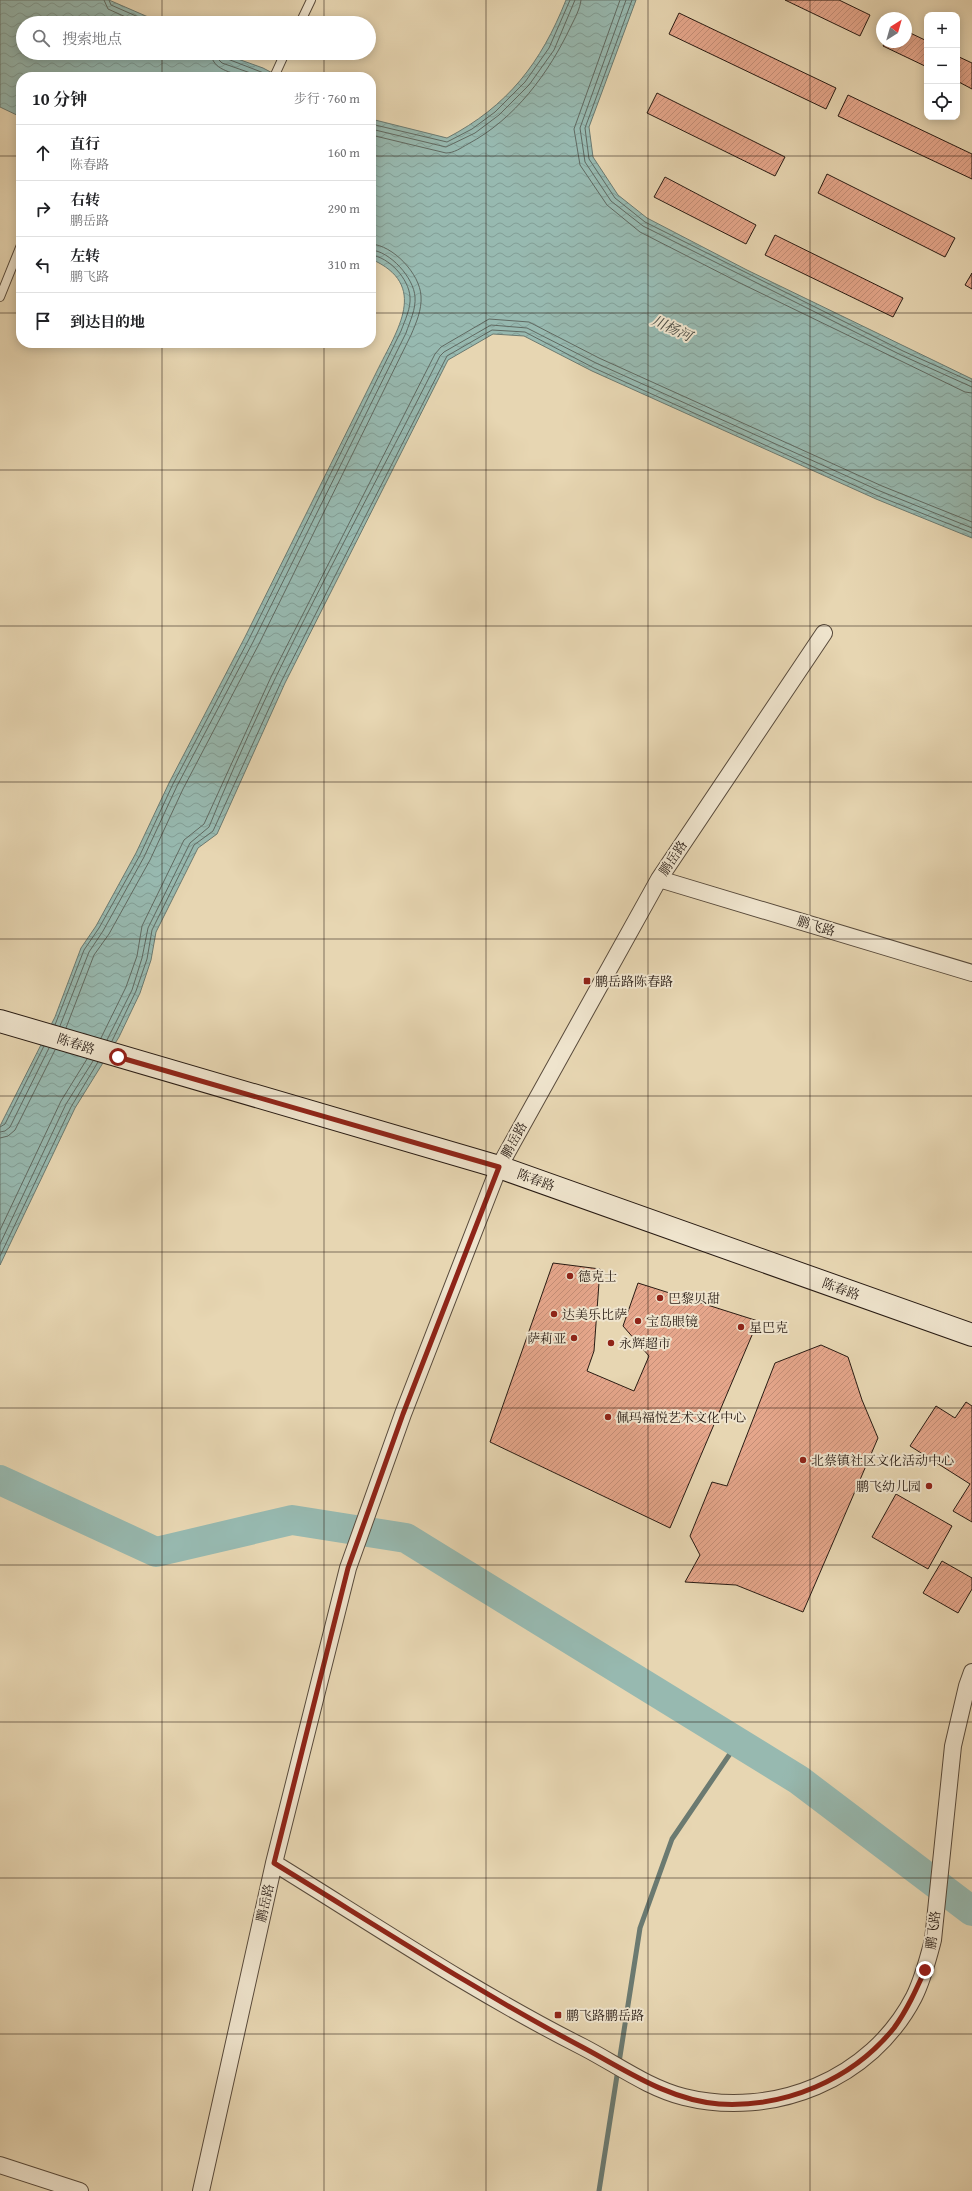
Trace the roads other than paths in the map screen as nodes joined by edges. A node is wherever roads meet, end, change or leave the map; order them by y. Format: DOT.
graph roads {
  1 [pos="311,0"];
  2 [pos="303,16"];
  3 [pos="282,60"];
  4 [pos="276,72"];
  5 [pos="16,257"];
  6 [pos="0,297"];
  7 [pos="824,633"];
  8 [pos="659,879"];
  9 [pos="972,973"];
  10 [pos="0,1021"];
  11 [pos="499,1167"];
  12 [pos="972,1335"];
  13 [pos="972,1672"];
  14 [pos="274,1863"];
  15 [pos="0,2165"];
  16 [pos="80,2191"];
  17 [pos="201,2191"];
  1 -- 2 [label="lane"];
  3 -- 4 [label="lane"];
  5 -- 6 [label="lane"];
  7 -- 8 [label="street, 鹏岳路"];
  8 -- 9 [label="street, 鹏飞路"];
  8 -- 11 [label="street, 鹏岳路"];
  10 -- 11 [label="street, 陈春路"];
  11 -- 12 [label="street, 陈春路"];
  11 -- 14 [label="street, 鹏岳路"];
  13 -- 14 [label="street, 鹏飞路"];
  14 -- 17 [label="street, 鹏岳路"];
  15 -- 16 [label="street"];
}
